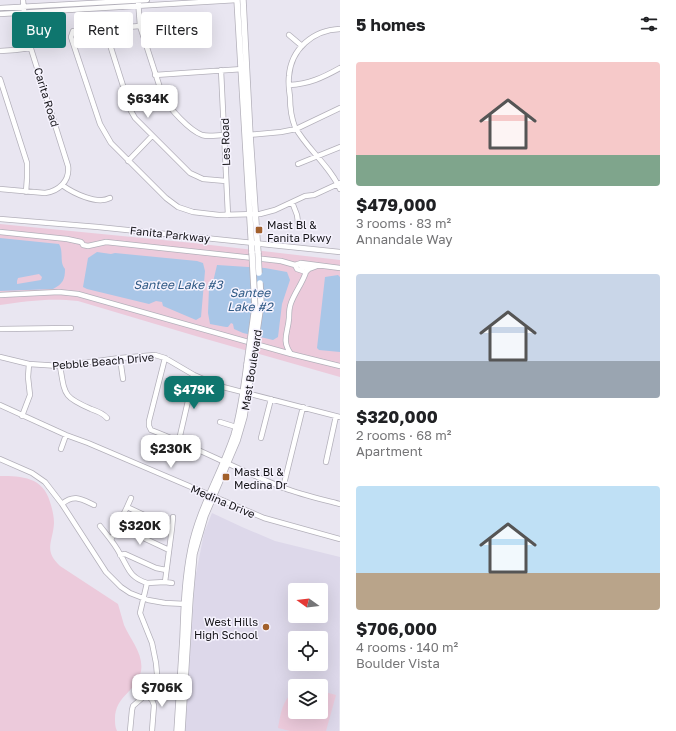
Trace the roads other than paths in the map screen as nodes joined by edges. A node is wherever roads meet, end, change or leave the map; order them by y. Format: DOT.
graph roads {
  1 [pos="23,0"];
  2 [pos="147,0"];
  3 [pos="238,0"];
  4 [pos="244,0"];
  5 [pos="248,0"];
  6 [pos="138,2"];
  7 [pos="24,7"];
  8 [pos="0,8"];
  9 [pos="24,12"];
  10 [pos="34,12"];
  11 [pos="0,14"];
  12 [pos="12,14"];
  13 [pos="140,26"];
  14 [pos="133,27"];
  15 [pos="340,29"];
  16 [pos="74,31"];
  17 [pos="288,35"];
  18 [pos="74,46"];
  19 [pos="302,46"];
  20 [pos="31,48"];
  21 [pos="75,48"];
  22 [pos="111,48"];
  23 [pos="0,51"];
  24 [pos="340,68"];
  25 [pos="244,69"];
  26 [pos="221,70"];
  27 [pos="155,74"];
  28 [pos="0,79"];
  29 [pos="289,85"];
  30 [pos="340,108"];
  31 [pos="296,129"];
  32 [pos="224,135"];
  33 [pos="247,135"];
  34 [pos="152,136"];
  35 [pos="340,147"];
  36 [pos="317,156"];
  37 [pos="128,161"];
  38 [pos="298,164"];
  39 [pos="226,181"];
  40 [pos="62,186"];
  41 [pos="339,186"];
  42 [pos="0,189"];
  43 [pos="26,192"];
  44 [pos="110,198"];
  45 [pos="292,202"];
  46 [pos="252,214"];
  47 [pos="228,215"];
  48 [pos="0,219"];
  49 [pos="298,222"];
  50 [pos="0,232"];
  51 [pos="254,243"];
  52 [pos="340,252"];
  53 [pos="297,264"];
  54 [pos="319,265"];
  55 [pos="340,268"];
  56 [pos="306,272"];
  57 [pos="0,295"];
  58 [pos="71,328"];
  59 [pos="0,329"];
  60 [pos="291,354"];
  61 [pos="0,357"];
  62 [pos="120,358"];
  63 [pos="165,358"];
  64 [pos="29,364"];
  65 [pos="60,366"];
  66 [pos="340,366"];
  67 [pos="194,375"];
  68 [pos="123,379"];
  69 [pos="246,393"];
  70 [pos="271,399"];
  71 [pos="0,405"];
  72 [pos="304,407"];
  73 [pos="22,416"];
  74 [pos="338,417"];
  75 [pos="107,418"];
  76 [pos="220,422"];
  77 [pos="236,427"];
  78 [pos="66,435"];
  79 [pos="261,438"];
  80 [pos="179,440"];
  81 [pos="61,449"];
  82 [pos="0,459"];
  83 [pos="225,462"];
  84 [pos="326,462"];
  85 [pos="283,488"];
  86 [pos="211,495"];
  87 [pos="131,498"];
  88 [pos="62,504"];
  89 [pos="340,504"];
  90 [pos="94,505"];
  91 [pos="127,507"];
  92 [pos="173,517"];
  93 [pos="100,526"];
  94 [pos="118,526"];
  95 [pos="172,528"];
  96 [pos="340,538"];
  97 [pos="111,540"];
  98 [pos="169,550"];
  99 [pos="120,555"];
  100 [pos="166,570"];
  101 [pos="165,582"];
  102 [pos="147,583"];
  103 [pos="172,583"];
  104 [pos="143,598"];
  105 [pos="187,604"];
  106 [pos="181,670"];
  107 [pos="147,695"];
  108 [pos="184,697"];
  109 [pos="130,731"];
  110 [pos="152,731"];
  111 [pos="177,731"];
  112 [pos="182,731"];
  1 -- 7 [label="street, Carita Road"];
  2 -- 6 [label="street"];
  3 -- 4 [label="main road"];
  3 -- 6 [label="street"];
  3 -- 25 [label="main road, Mast Boulevard"];
  4 -- 5 [label="main road"];
  4 -- 25 [label="main road, Mast Boulevard"];
  6 -- 7 [label="street"];
  6 -- 10 [label="street"];
  6 -- 13 [label="street"];
  7 -- 8 [label="street"];
  7 -- 9 [label="street, Carita Road"];
  11 -- 12 [label="street"];
  13 -- 14 [label="street"];
  13 -- 27 [label="street"];
  15 -- 19 [label="street"];
  16 -- 18 [label="street"];
  17 -- 19 [label="street"];
  19 -- 29 [label="street"];
  20 -- 23 [label="street"];
  20 -- 40 [label="street, Carita Road"];
  21 -- 37 [label="street"];
  22 -- 34 [label="street"];
  24 -- 29 [label="street"];
  25 -- 26 [label="street"];
  25 -- 33 [label="main road, Mast Boulevard"];
  26 -- 27 [label="street"];
  26 -- 32 [label="street, Les Road"];
  27 -- 32 [label="street"];
  28 -- 43 [label="street"];
  29 -- 31 [label="street"];
  30 -- 31 [label="street"];
  31 -- 33 [label="street"];
  31 -- 36 [label="street"];
  32 -- 39 [label="street, Les Road"];
  33 -- 46 [label="main road, Mast Boulevard"];
  34 -- 37 [label="street"];
  34 -- 39 [label="street"];
  35 -- 36 [label="street"];
  36 -- 38 [label="street"];
  36 -- 41 [label="street"];
  37 -- 47 [label="street"];
  39 -- 47 [label="street, Les Road"];
  40 -- 43 [label="street"];
  40 -- 44 [label="street"];
  41 -- 45 [label="street"];
  42 -- 43 [label="street"];
  45 -- 46 [label="street"];
  45 -- 49 [label="street"];
  46 -- 47 [label="street"];
  46 -- 51 [label="main road, Mast Boulevard"];
  48 -- 51 [label="street, Fanita Parkway"];
  50 -- 53 [label="street"];
  51 -- 52 [label="street, Fanita Parkway"];
  51 -- 69 [label="main road, Mast Boulevard, bridge"];
  53 -- 54 [label="street"];
  53 -- 56 [label="street"];
  54 -- 55 [label="street"];
  54 -- 56 [label="street"];
  56 -- 60 [label="street"];
  57 -- 60 [label="street"];
  58 -- 59 [label="street"];
  60 -- 66 [label="street"];
  61 -- 64 [label="street, Pebble Beach Drive"];
  62 -- 63 [label="street, Pebble Beach Drive"];
  62 -- 65 [label="street, Pebble Beach Drive"];
  62 -- 68 [label="street"];
  63 -- 67 [label="street, Pebble Beach Drive"];
  63 -- 80 [label="street"];
  64 -- 65 [label="street, Pebble Beach Drive"];
  64 -- 73 [label="street"];
  65 -- 75 [label="street"];
  67 -- 69 [label="street, Pebble Beach Drive"];
  67 -- 80 [label="street"];
  69 -- 70 [label="street, Pebble Beach Drive"];
  69 -- 77 [label="main road, Mast Boulevard"];
  69 -- 83 [label="main road, Mast Boulevard"];
  70 -- 72 [label="street, Pebble Beach Drive"];
  70 -- 79 [label="street"];
  71 -- 73 [label="street, Medina Drive"];
  72 -- 74 [label="street, Pebble Beach Drive"];
  72 -- 85 [label="street"];
  73 -- 78 [label="street, Medina Drive"];
  74 -- 84 [label="street"];
  76 -- 77 [label="street"];
  77 -- 83 [label="main road, Mast Boulevard"];
  78 -- 81 [label="street"];
  78 -- 86 [label="street, Medina Drive"];
  80 -- 83 [label="street"];
  82 -- 88 [label="street"];
  83 -- 85 [label="street"];
  83 -- 86 [label="main road, Mast Boulevard"];
  85 -- 89 [label="street"];
  86 -- 96 [label="street, Medina Drive"];
  86 -- 105 [label="main road, Mast Boulevard"];
  87 -- 91 [label="street"];
  88 -- 90 [label="street"];
  88 -- 104 [label="street"];
  91 -- 94 [label="street"];
  91 -- 95 [label="street"];
  92 -- 95 [label="street"];
  93 -- 97 [label="street"];
  94 -- 97 [label="street"];
  94 -- 98 [label="street"];
  95 -- 98 [label="street"];
  97 -- 99 [label="street"];
  98 -- 100 [label="street"];
  99 -- 100 [label="street"];
  99 -- 102 [label="street"];
  100 -- 101 [label="street"];
  101 -- 102 [label="street"];
  101 -- 103 [label="street"];
  102 -- 104 [label="street"];
  104 -- 105 [label="street"];
  104 -- 107 [label="street"];
  105 -- 106 [label="main road, Mast Boulevard"];
  105 -- 108 [label="main road, Mast Boulevard"];
  106 -- 108 [label="main road"];
  106 -- 111 [label="main road, Mast Boulevard"];
  107 -- 109 [label="street"];
  107 -- 110 [label="street"];
  108 -- 112 [label="main road, Mast Boulevard"];
}
